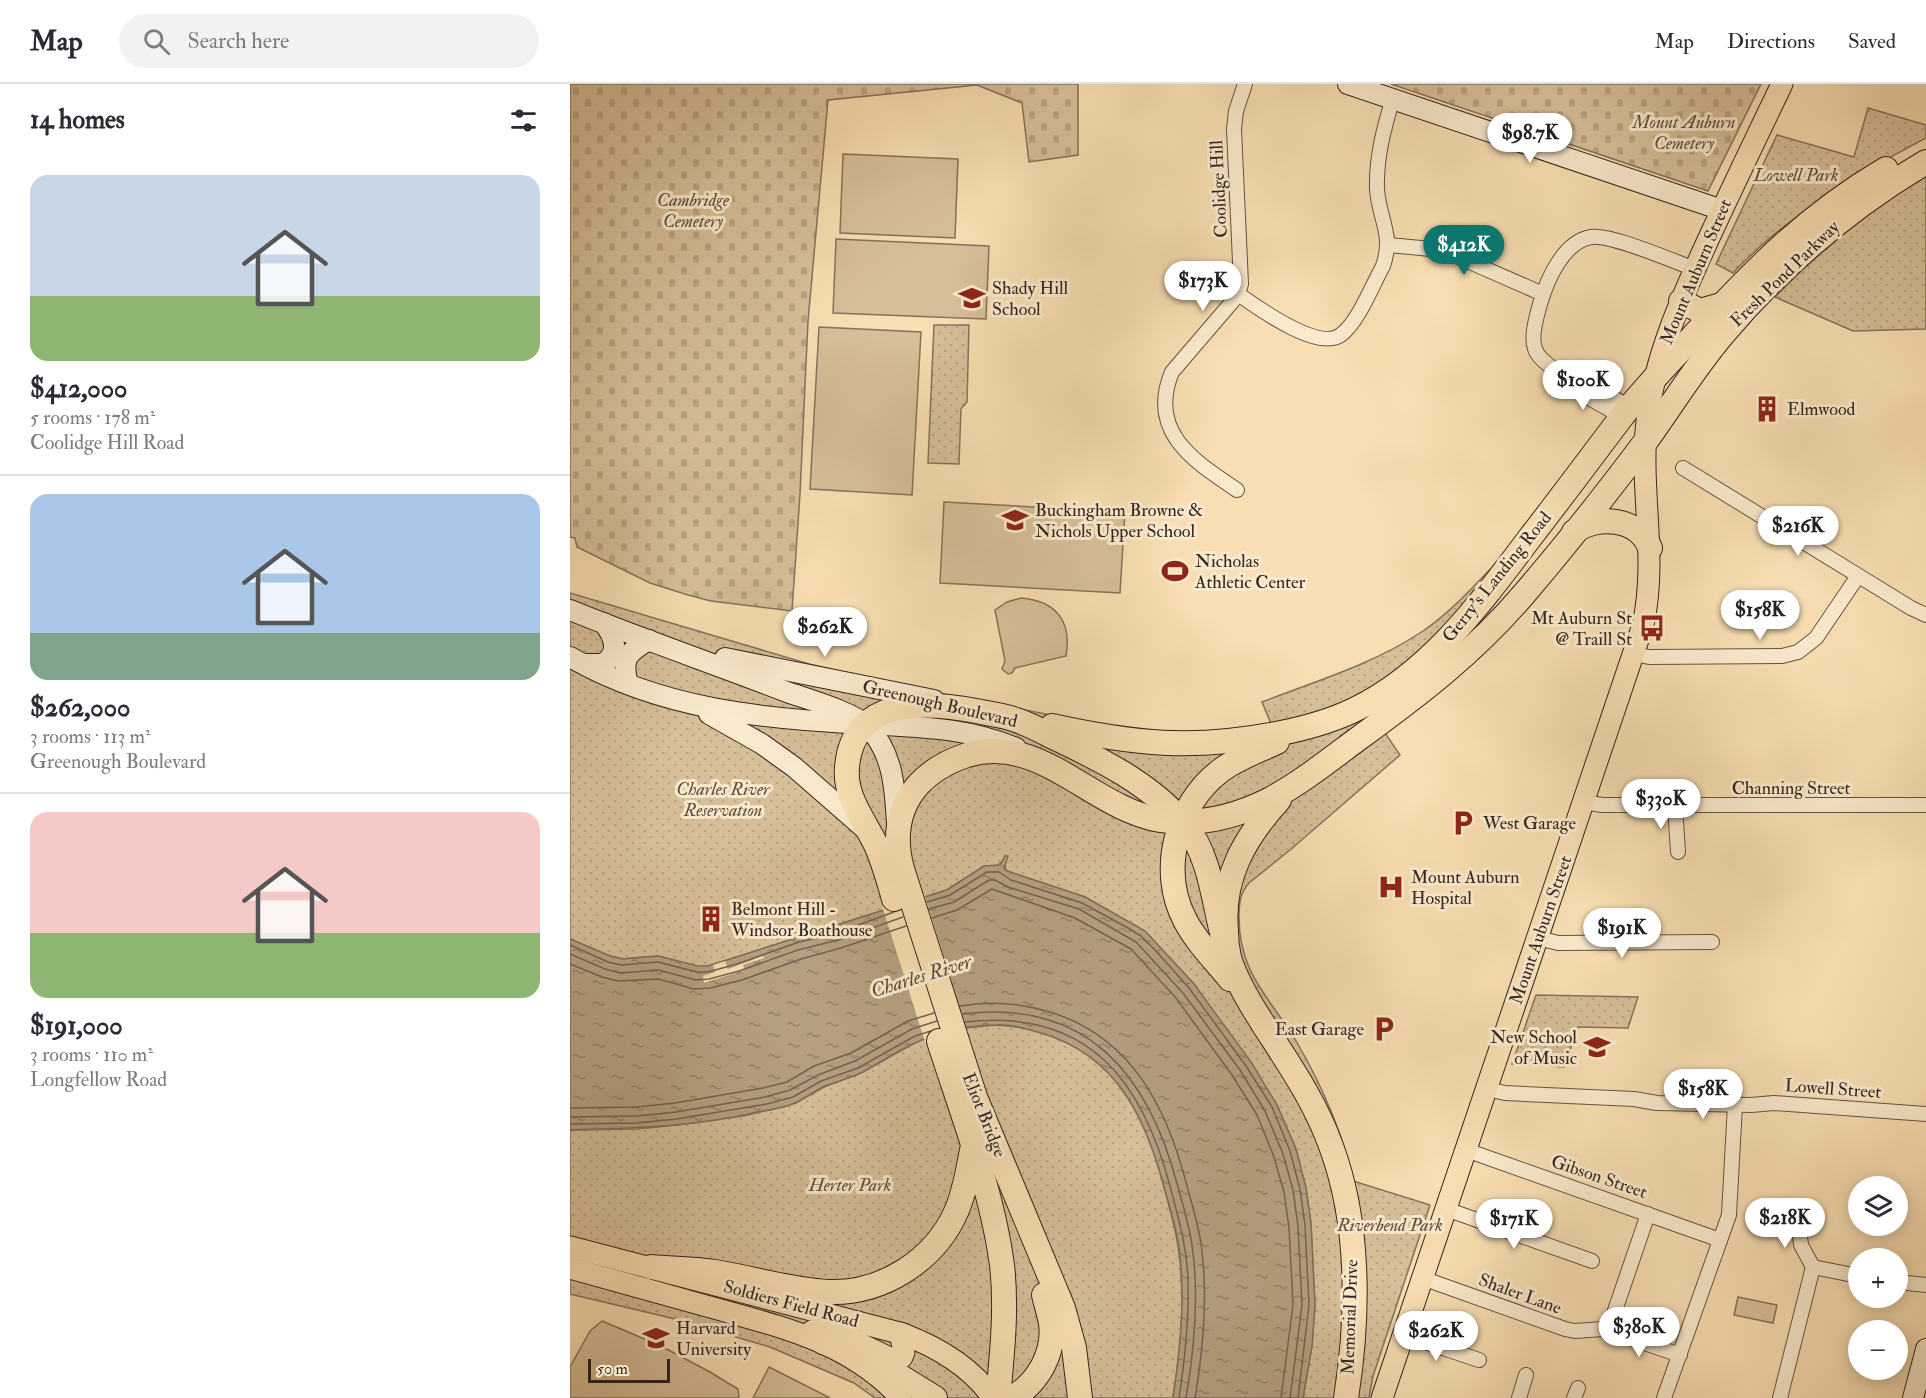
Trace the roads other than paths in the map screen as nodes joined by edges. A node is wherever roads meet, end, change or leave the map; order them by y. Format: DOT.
graph roads {
  1 [pos="1245,84"];
  2 [pos="1348,84"];
  3 [pos="1782,84"];
  4 [pos="1393,98"];
  5 [pos="1926,147"];
  6 [pos="1926,162"];
  7 [pos="1722,210"];
  8 [pos="1389,245"];
  9 [pos="1695,269"];
  10 [pos="1238,294"];
  11 [pos="1543,294"];
  12 [pos="1681,301"];
  13 [pos="1721,305"];
  14 [pos="1655,378"];
  15 [pos="1625,412"];
  16 [pos="1646,440"];
  17 [pos="1683,468"];
  18 [pos="1237,490"];
  19 [pos="1572,534"];
  20 [pos="1650,548"];
  21 [pos="1858,576"];
  22 [pos="570,610"];
  23 [pos="1926,615"];
  24 [pos="604,623"];
  25 [pos="649,640"];
  26 [pos="671,648"];
  27 [pos="1634,654"];
  28 [pos="577,661"];
  29 [pos="1454,666"];
  30 [pos="628,684"];
  31 [pos="691,704"];
  32 [pos="969,710"];
  33 [pos="1015,719"];
  34 [pos="1318,723"];
  35 [pos="865,724"];
  36 [pos="1049,766"];
  37 [pos="1301,781"];
  38 [pos="1584,802"];
  39 [pos="1926,805"];
  40 [pos="1676,806"];
  41 [pos="1182,822"];
  42 [pos="898,829"];
  43 [pos="871,835"];
  44 [pos="1678,852"];
  45 [pos="894,871"];
  46 [pos="1538,938"];
  47 [pos="1712,942"];
  48 [pos="1229,958"];
  49 [pos="1253,1007"];
  50 [pos="956,1066"];
  51 [pos="1487,1089"];
  52 [pos="1735,1105"];
  53 [pos="1926,1114"];
  54 [pos="973,1147"];
  55 [pos="1466,1150"];
  56 [pos="1446,1209"];
  57 [pos="1648,1214"];
  58 [pos="1798,1219"];
  59 [pos="1032,1231"];
  60 [pos="1720,1240"];
  61 [pos="570,1247"];
  62 [pos="1592,1261"];
  63 [pos="651,1267"];
  64 [pos="1813,1267"];
  65 [pos="570,1268"];
  66 [pos="1848,1274"];
  67 [pos="1422,1278"];
  68 [pos="1908,1283"];
  69 [pos="1926,1285"];
  70 [pos="794,1330"];
  71 [pos="1608,1331"];
  72 [pos="900,1333"];
  73 [pos="1404,1335"];
  74 [pos="823,1342"];
  75 [pos="1926,1349"];
  76 [pos="1680,1355"];
  77 [pos="1479,1360"];
  78 [pos="1526,1375"];
  79 [pos="901,1398"];
  80 [pos="936,1398"];
  81 [pos="993,1398"];
  82 [pos="998,1398"];
  83 [pos="1012,1398"];
  84 [pos="1080,1398"];
  85 [pos="1346,1398"];
  86 [pos="1382,1398"];
  87 [pos="1519,1398"];
  88 [pos="1664,1398"];
  89 [pos="1780,1398"];
  90 [pos="1913,1398"];
  1 -- 10 [label="street, Coolidge Hill"];
  2 -- 4 [label="main road"];
  3 -- 7 [label="main road, Mount Auburn Street"];
  4 -- 7 [label="main road"];
  4 -- 8 [label="street"];
  5 -- 13 [label="highway, Fresh Pond Parkway"];
  6 -- 16 [label="highway, Fresh Pond Parkway"];
  7 -- 9 [label="main road, Mount Auburn Street"];
  8 -- 10 [label="street"];
  8 -- 11 [label="street"];
  9 -- 11 [label="street"];
  9 -- 12 [label="main road, Mount Auburn Street"];
  10 -- 18 [label="street"];
  11 -- 15 [label="street"];
  12 -- 13 [label="highway"];
  12 -- 14 [label="main road, Mount Auburn Street"];
  13 -- 14 [label="highway, Fresh Pond Parkway"];
  14 -- 15 [label="highway, Gerry's Landing Road"];
  14 -- 16 [label="main road, Mount Auburn Street"];
  14 -- 29 [label="highway"];
  15 -- 34 [label="highway, Gerry's Landing Road"];
  16 -- 19 [label="highway, Gerry's Landing Road"];
  16 -- 20 [label="main road, Mount Auburn Street"];
  17 -- 21 [label="street"];
  19 -- 20 [label="highway"];
  19 -- 29 [label="highway, Gerry's Landing Road"];
  20 -- 27 [label="main road, Mount Auburn Street"];
  21 -- 23 [label="street"];
  21 -- 27 [label="street"];
  22 -- 24 [label="main road, Greenough Boulevard"];
  24 -- 25 [label="main road, Greenough Boulevard"];
  24 -- 28 [label="main road"];
  25 -- 26 [label="main road, Greenough Boulevard"];
  25 -- 30 [label="main road"];
  26 -- 32 [label="main road, Greenough Boulevard"];
  26 -- 35 [label="main road, Greenough Boulevard"];
  27 -- 38 [label="main road, Mount Auburn Street"];
  28 -- 30 [label="main road, Greenough Boulevard"];
  29 -- 37 [label="highway, Gerry's Landing Road"];
  30 -- 31 [label="main road, Greenough Boulevard"];
  31 -- 35 [label="main road, Greenough Boulevard"];
  31 -- 43 [label="main road, Greenough Boulevard"];
  32 -- 33 [label="highway, Greenough Boulevard"];
  32 -- 35 [label="highway"];
  33 -- 34 [label="highway, Gerry's Landing Road"];
  33 -- 41 [label="highway, Greenough Boulevard"];
  34 -- 41 [label="highway"];
  35 -- 36 [label="main road, Greenough Boulevard"];
  35 -- 42 [label="main road, Greenough Boulevard"];
  35 -- 43 [label="highway"];
  36 -- 41 [label="highway, Gerry's Landing Road"];
  36 -- 42 [label="highway, Gerry's Landing Road"];
  37 -- 41 [label="highway, Gerry's Landing Road"];
  37 -- 48 [label="highway"];
  38 -- 40 [label="street, Channing Street"];
  38 -- 46 [label="main road, Mount Auburn Street"];
  39 -- 40 [label="street, Channing Street"];
  40 -- 44 [label="street"];
  41 -- 48 [label="highway, Greenough Boulevard"];
  41 -- 49 [label="highway"];
  42 -- 45 [label="highway, Eliot Bridge"];
  43 -- 45 [label="highway"];
  45 -- 50 [label="highway, Eliot Bridge"];
  46 -- 47 [label="street"];
  46 -- 51 [label="main road, Mount Auburn Street"];
  48 -- 49 [label="highway"];
  49 -- 85 [label="highway, Memorial Drive"];
  50 -- 54 [label="highway, Eliot Bridge"];
  50 -- 59 [label="highway, Eliot Bridge"];
  51 -- 52 [label="street, Lowell Street"];
  51 -- 55 [label="main road, Mount Auburn Street"];
  52 -- 53 [label="street, Lowell Street"];
  52 -- 60 [label="street"];
  54 -- 63 [label="highway"];
  54 -- 82 [label="highway, Eliot Bridge"];
  55 -- 56 [label="main road, Mount Auburn Street"];
  55 -- 57 [label="street, Gibson Street"];
  56 -- 62 [label="street"];
  56 -- 67 [label="main road, Mount Auburn Street"];
  57 -- 60 [label="street, Gibson Street"];
  57 -- 71 [label="street"];
  58 -- 64 [label="street"];
  59 -- 83 [label="highway"];
  59 -- 84 [label="highway, Eliot Bridge"];
  60 -- 76 [label="street"];
  61 -- 63 [label="main road, Soldiers Field Road"];
  63 -- 72 [label="main road, Soldiers Field Road"];
  64 -- 66 [label="street"];
  64 -- 89 [label="street"];
  65 -- 70 [label="main road, Soldiers Field Road"];
  67 -- 71 [label="street, Shaler Lane"];
  67 -- 73 [label="main road, Mount Auburn Street"];
  68 -- 69 [label="street"];
  70 -- 72 [label="main road"];
  70 -- 74 [label="main road, Soldiers Field Road"];
  71 -- 76 [label="street, Shaler Lane"];
  72 -- 81 [label="main road, Soldiers Field Road"];
  73 -- 77 [label="street"];
  73 -- 86 [label="main road, Mount Auburn Street"];
  74 -- 79 [label="main road, Soldiers Field Road"];
  74 -- 80 [label="highway"];
  75 -- 90 [label="main road"];
  76 -- 88 [label="street"];
  78 -- 87 [label="street"];
}
